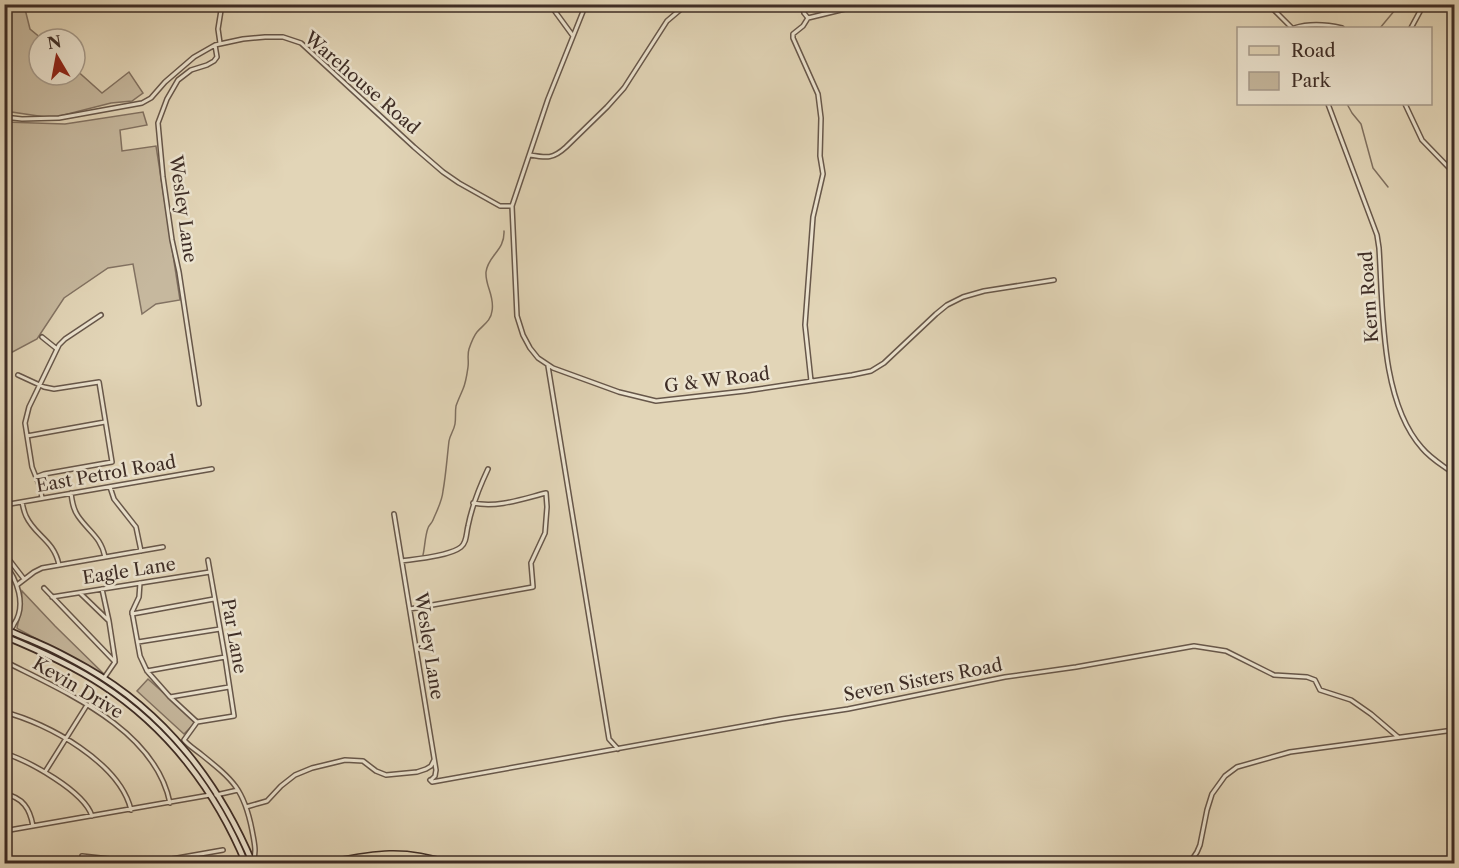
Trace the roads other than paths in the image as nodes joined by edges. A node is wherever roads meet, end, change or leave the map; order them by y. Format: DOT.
graph roads {
  1 [pos="222,4"];
  2 [pos="552,4"];
  3 [pos="586,4"];
  4 [pos="687,4"];
  5 [pos="802,4"];
  6 [pos="1268,4"];
  7 [pos="1424,4"];
  8 [pos="849,8"];
  9 [pos="808,18"];
  10 [pos="1292,27"];
  11 [pos="1297,27"];
  12 [pos="1336,27"];
  13 [pos="1412,27"];
  14 [pos="573,36"];
  15 [pos="220,43"];
  16 [pos="215,45"];
  17 [pos="1328,105"];
  18 [pos="1405,105"];
  19 [pos="4,117"];
  20 [pos="530,155"];
  21 [pos="1455,173"];
  22 [pos="512,206"];
  23 [pos="1054,280"];
  24 [pos="101,315"];
  25 [pos="42,337"];
  26 [pos="57,349"];
  27 [pos="548,364"];
  28 [pos="18,375"];
  29 [pos="811,381"];
  30 [pos="40,385"];
  31 [pos="199,404"];
  32 [pos="105,422"];
  33 [pos="27,436"];
  34 [pos="212,469"];
  35 [pos="488,469"];
  36 [pos="1455,474"];
  37 [pos="36,477"];
  38 [pos="110,486"];
  39 [pos="71,493"];
  40 [pos="42,498"];
  41 [pos="22,502"];
  42 [pos="473,503"];
  43 [pos="4,505"];
  44 [pos="394,514"];
  45 [pos="163,547"];
  46 [pos="141,551"];
  47 [pos="4,554"];
  48 [pos="105,557"];
  49 [pos="208,560"];
  50 [pos="402,561"];
  51 [pos="4,563"];
  52 [pos="59,565"];
  53 [pos="210,572"];
  54 [pos="24,579"];
  55 [pos="140,583"];
  56 [pos="17,585"];
  57 [pos="44,588"];
  58 [pos="102,589"];
  59 [pos="80,592"];
  60 [pos="52,597"];
  61 [pos="214,599"];
  62 [pos="410,609"];
  63 [pos="132,614"];
  64 [pos="109,621"];
  65 [pos="219,629"];
  66 [pos="7,630"];
  67 [pos="5,636"];
  68 [pos="138,642"];
  69 [pos="225,657"];
  70 [pos="4,661"];
  71 [pos="116,662"];
  72 [pos="147,671"];
  73 [pos="104,678"];
  74 [pos="229,687"];
  75 [pos="112,692"];
  76 [pos="124,692"];
  77 [pos="170,697"];
  78 [pos="87,705"];
  79 [pos="4,712"];
  80 [pos="197,722"];
  81 [pos="1455,730"];
  82 [pos="1398,737"];
  83 [pos="66,739"];
  84 [pos="618,749"];
  85 [pos="4,753"];
  86 [pos="434,760"];
  87 [pos="45,772"];
  88 [pos="430,780"];
  89 [pos="238,790"];
  90 [pos="4,794"];
  91 [pos="218,794"];
  92 [pos="211,795"];
  93 [pos="170,803"];
  94 [pos="246,807"];
  95 [pos="131,810"];
  96 [pos="92,816"];
  97 [pos="33,826"];
  98 [pos="4,831"];
  99 [pos="223,850"];
  100 [pos="82,856"];
  101 [pos="155,863"];
  102 [pos="253,863"];
  103 [pos="246,864"];
  104 [pos="324,864"];
  105 [pos="360,864"];
  106 [pos="427,864"];
  107 [pos="448,864"];
  108 [pos="1189,864"];
  1 -- 15 [label="street"];
  2 -- 14 [label="street"];
  3 -- 14 [label="street, G & W Road"];
  4 -- 20 [label="street"];
  5 -- 9 [label="street"];
  6 -- 10 [label="street"];
  7 -- 13 [label="street"];
  8 -- 9 [label="street"];
  9 -- 29 [label="street"];
  11 -- 12 [label="street"];
  14 -- 20 [label="street, G & W Road"];
  15 -- 16 [label="street, Warehouse Road"];
  15 -- 22 [label="street, Warehouse Road"];
  16 -- 19 [label="street, Warehouse Road"];
  16 -- 31 [label="street, Wesley Lane"];
  17 -- 36 [label="street, Kern Road"];
  18 -- 21 [label="street"];
  20 -- 22 [label="street, G & W Road"];
  22 -- 27 [label="street, G & W Road"];
  23 -- 29 [label="street, G & W Road"];
  24 -- 26 [label="street"];
  25 -- 26 [label="street"];
  26 -- 30 [label="street"];
  27 -- 29 [label="street, G & W Road"];
  27 -- 84 [label="street"];
  28 -- 30 [label="street"];
  30 -- 32 [label="street"];
  30 -- 33 [label="street"];
  32 -- 33 [label="street"];
  32 -- 37 [label="street"];
  33 -- 37 [label="street"];
  34 -- 38 [label="street, East Petrol Road"];
  35 -- 42 [label="street"];
  37 -- 40 [label="street"];
  38 -- 39 [label="street, East Petrol Road"];
  38 -- 46 [label="street"];
  39 -- 40 [label="street, East Petrol Road"];
  39 -- 48 [label="street"];
  40 -- 41 [label="street, East Petrol Road"];
  41 -- 43 [label="street, East Petrol Road"];
  41 -- 52 [label="street"];
  42 -- 50 [label="street"];
  42 -- 62 [label="street"];
  44 -- 50 [label="street, Wesley Lane"];
  45 -- 46 [label="street"];
  46 -- 48 [label="street"];
  47 -- 54 [label="street"];
  48 -- 52 [label="street"];
  49 -- 53 [label="street, Par Lane"];
  50 -- 62 [label="street, Wesley Lane"];
  51 -- 56 [label="street"];
  52 -- 54 [label="street"];
  53 -- 55 [label="street, Eagle Lane"];
  53 -- 61 [label="street, Par Lane"];
  54 -- 56 [label="street"];
  55 -- 58 [label="street, Eagle Lane"];
  55 -- 63 [label="street"];
  56 -- 66 [label="street"];
  57 -- 60 [label="street"];
  58 -- 59 [label="street, Eagle Lane"];
  58 -- 64 [label="street"];
  59 -- 60 [label="street, Eagle Lane"];
  59 -- 64 [label="street"];
  60 -- 71 [label="street"];
  61 -- 63 [label="street"];
  61 -- 65 [label="street, Par Lane"];
  62 -- 86 [label="street, Wesley Lane"];
  63 -- 68 [label="street"];
  64 -- 71 [label="street"];
  65 -- 68 [label="street"];
  65 -- 69 [label="street, Par Lane"];
  66 -- 67 [label="street"];
  66 -- 73 [label="main road"];
  67 -- 75 [label="main road"];
  68 -- 72 [label="street"];
  69 -- 72 [label="street"];
  69 -- 74 [label="street, Par Lane"];
  70 -- 78 [label="street, Kevin Drive"];
  71 -- 73 [label="street"];
  72 -- 77 [label="street"];
  73 -- 76 [label="main road"];
  74 -- 77 [label="street"];
  74 -- 80 [label="street, Par Lane"];
  75 -- 76 [label="main road"];
  75 -- 92 [label="main road"];
  76 -- 91 [label="main road"];
  77 -- 80 [label="street"];
  78 -- 83 [label="street"];
  78 -- 93 [label="street, Kevin Drive"];
  79 -- 83 [label="street"];
  80 -- 89 [label="street"];
  81 -- 82 [label="street"];
  82 -- 84 [label="street, Seven Sisters Road"];
  82 -- 108 [label="street"];
  83 -- 87 [label="street"];
  83 -- 95 [label="street"];
  84 -- 88 [label="street, Seven Sisters Road"];
  85 -- 87 [label="street"];
  86 -- 88 [label="street, Wesley Lane"];
  86 -- 94 [label="street"];
  87 -- 96 [label="street"];
  89 -- 91 [label="street"];
  89 -- 94 [label="street"];
  90 -- 97 [label="street"];
  91 -- 92 [label="street"];
  91 -- 102 [label="main road"];
  92 -- 93 [label="street"];
  92 -- 103 [label="main road"];
  93 -- 95 [label="street"];
  94 -- 102 [label="street"];
  95 -- 96 [label="street"];
  96 -- 97 [label="street"];
  97 -- 98 [label="street"];
  99 -- 101 [label="street"];
  100 -- 101 [label="street"];
  104 -- 107 [label="main road"];
  105 -- 106 [label="main road"];
}
